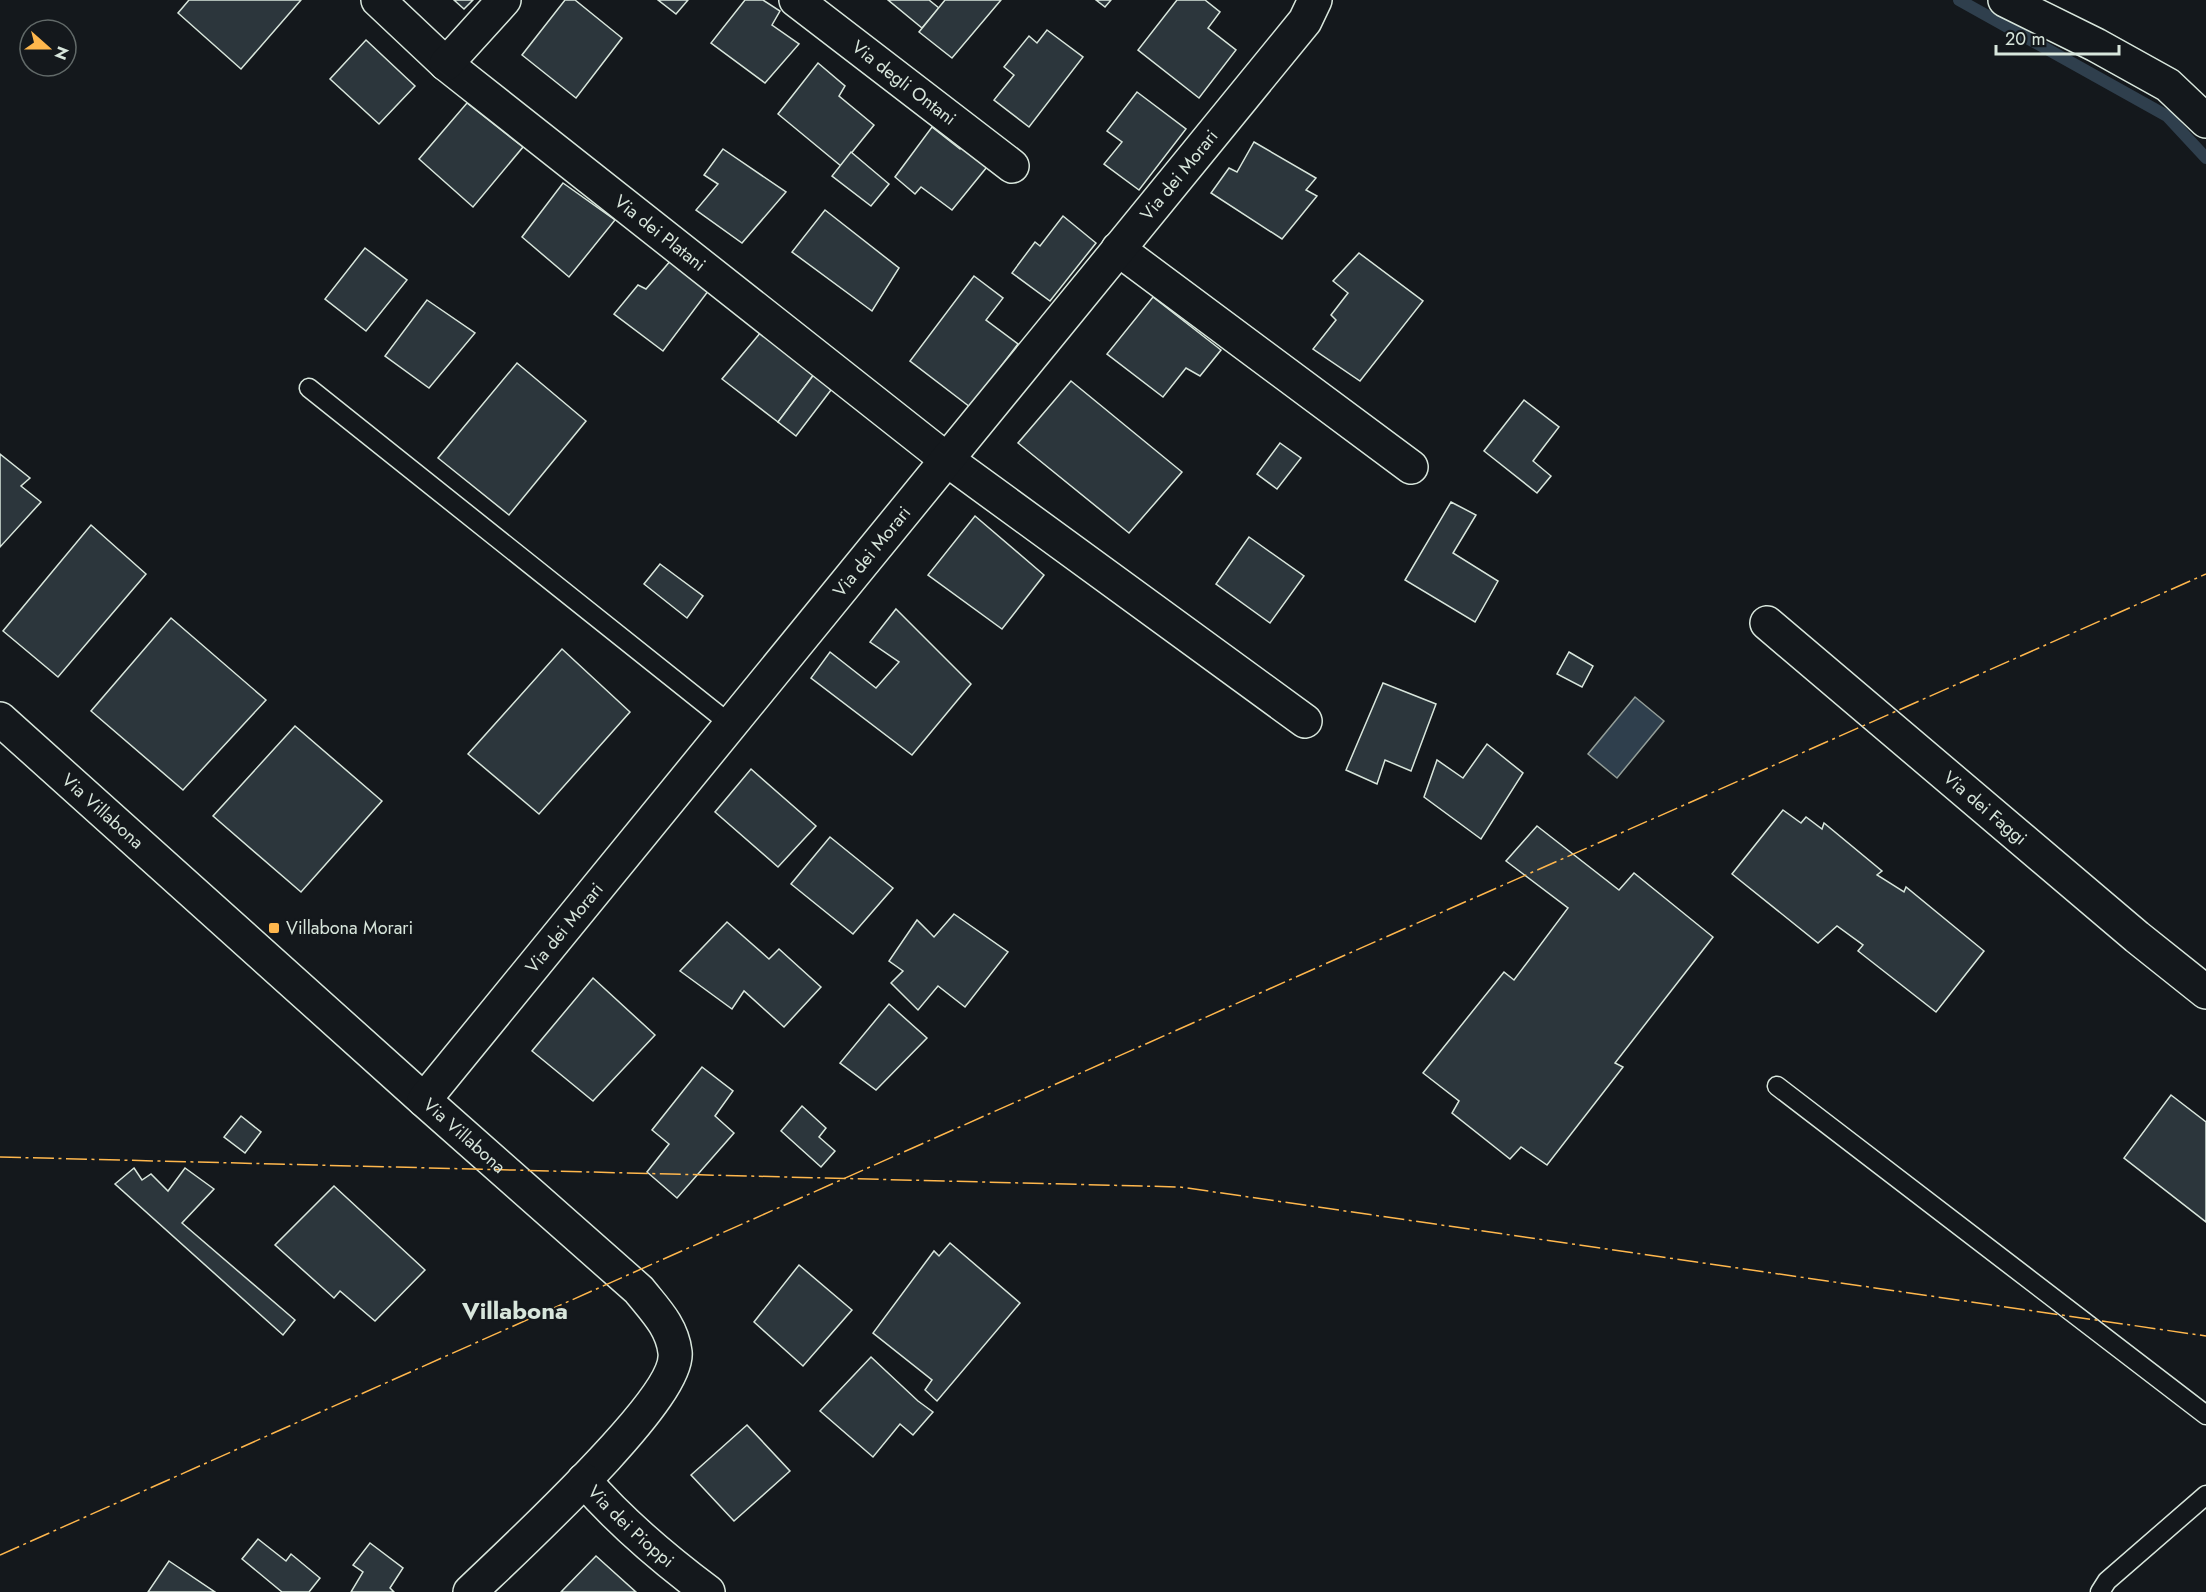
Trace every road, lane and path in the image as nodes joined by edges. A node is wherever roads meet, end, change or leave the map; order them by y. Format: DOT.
graph roads {
  1 [pos="378,0"];
  2 [pos="504,0"];
  3 [pos="796,0"];
  4 [pos="1315,0"];
  5 [pos="2006,0"];
  6 [pos="446,64"];
  7 [pos="2206,121"];
  8 [pos="1012,166"];
  9 [pos="1118,249"];
  10 [pos="309,388"];
  11 [pos="946,459"];
  12 [pos="1411,467"];
  13 [pos="1767,623"];
  14 [pos="0,719"];
  15 [pos="1305,721"];
  16 [pos="730,724"];
  17 [pos="2206,992"];
  18 [pos="1777,1086"];
  19 [pos="424,1100"];
  20 [pos="2206,1415"];
  21 [pos="584,1480"];
  22 [pos="2206,1495"];
  23 [pos="470,1592"];
  24 [pos="708,1592"];
  25 [pos="2100,1592"];
  1 -- 6 [label="street, Via dei Platani"];
  2 -- 6 [label="street"];
  3 -- 8 [label="street, Via degli Ontani"];
  4 -- 9 [label="street, Via dei Morari"];
  5 -- 7 [label="street"];
  6 -- 11 [label="street, Via dei Platani"];
  9 -- 11 [label="street, Via dei Morari"];
  9 -- 12 [label="street"];
  10 -- 16 [label="lane"];
  11 -- 15 [label="street, Via dei Platani"];
  11 -- 16 [label="street, Via dei Morari"];
  13 -- 17 [label="street, Via dei Faggi"];
  14 -- 19 [label="street, Via Villabona"];
  16 -- 19 [label="street, Via dei Morari"];
  18 -- 20 [label="lane"];
  19 -- 21 [label="street, Via Villabona"];
  21 -- 23 [label="street, Via Villabona"];
  21 -- 24 [label="street, Via dei Pioppi"];
  22 -- 25 [label="lane"];
}
